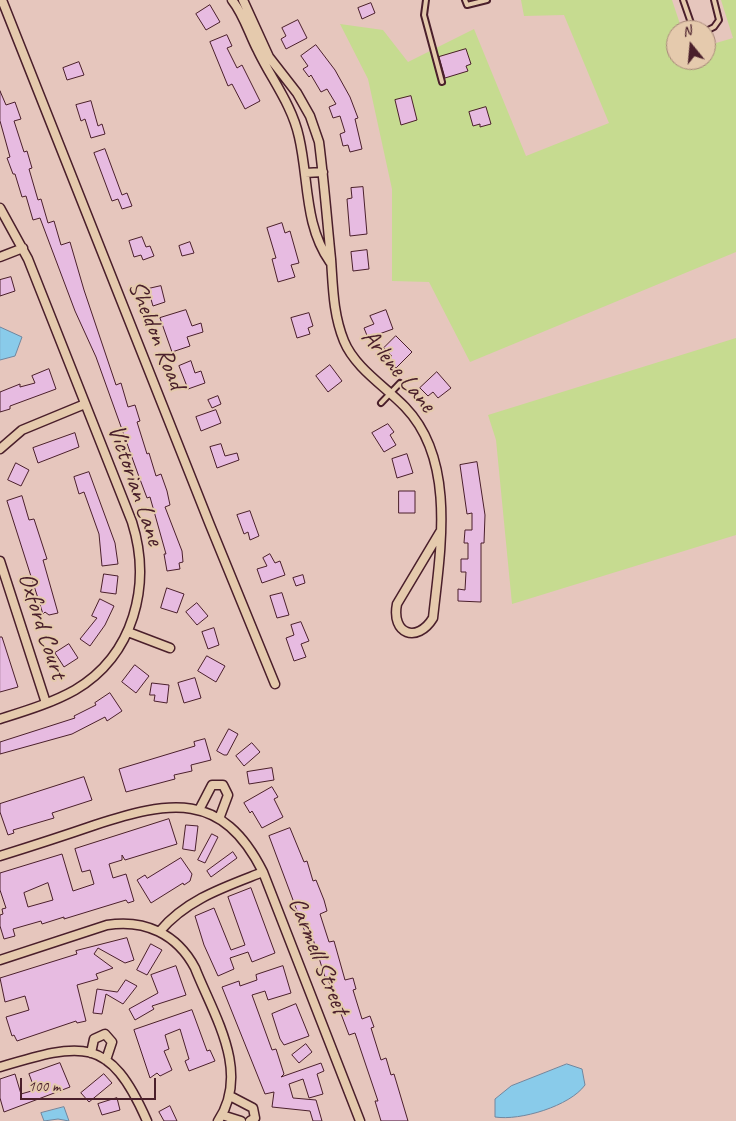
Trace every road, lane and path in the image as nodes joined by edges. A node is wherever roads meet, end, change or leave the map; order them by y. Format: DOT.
graph roads {
  1 [pos="2,0"];
  2 [pos="232,0"];
  3 [pos="242,0"];
  4 [pos="426,0"];
  5 [pos="465,0"];
  6 [pos="487,0"];
  7 [pos="683,0"];
  8 [pos="714,0"];
  9 [pos="690,20"];
  10 [pos="716,24"];
  11 [pos="255,37"];
  12 [pos="442,82"];
  13 [pos="323,172"];
  14 [pos="305,173"];
  15 [pos="0,208"];
  16 [pos="23,248"];
  17 [pos="0,256"];
  18 [pos="331,264"];
  19 [pos="400,383"];
  20 [pos="390,393"];
  21 [pos="381,403"];
  22 [pos="86,404"];
  23 [pos="0,449"];
  24 [pos="440,532"];
  25 [pos="0,561"];
  26 [pos="128,632"];
  27 [pos="170,648"];
  28 [pos="275,684"];
  29 [pos="46,703"];
  30 [pos="0,719"];
  31 [pos="199,810"];
  32 [pos="219,819"];
  33 [pos="0,856"];
  34 [pos="263,872"];
  35 [pos="160,931"];
  36 [pos="0,960"];
  37 [pos="91,1053"];
  38 [pos="106,1060"];
  39 [pos="0,1067"];
  40 [pos="230,1096"];
  41 [pos="220,1118"];
  42 [pos="147,1121"];
  43 [pos="241,1121"];
  44 [pos="250,1121"];
  45 [pos="360,1121"];
  1 -- 28 [label="street, Sheldon Road"];
  2 -- 11 [label="street, Arlene Lane"];
  3 -- 11 [label="street, Arlene Lane"];
  4 -- 12 [label="lane"];
  5 -- 6 [label="lane"];
  7 -- 9 [label="lane"];
  8 -- 10 [label="lane"];
  11 -- 13 [label="street, Arlene Lane"];
  11 -- 14 [label="street, Arlene Lane"];
  13 -- 14 [label="street"];
  13 -- 18 [label="street, Arlene Lane"];
  14 -- 18 [label="street, Arlene Lane"];
  15 -- 16 [label="street, Victorian Lane"];
  16 -- 17 [label="street"];
  16 -- 22 [label="street, Victorian Lane"];
  18 -- 20 [label="street, Arlene Lane"];
  19 -- 20 [label="lane"];
  20 -- 21 [label="lane"];
  20 -- 24 [label="street, Arlene Lane"];
  22 -- 23 [label="street"];
  22 -- 26 [label="street, Victorian Lane"];
  24 -- 24 [label="street, Arlene Lane"];
  25 -- 29 [label="street, Oxford Court"];
  26 -- 27 [label="street"];
  26 -- 29 [label="street, Victorian Lane"];
  29 -- 30 [label="street, Victorian Lane"];
  31 -- 32 [label="street, Carmell Street"];
  31 -- 32 [label="street"];
  31 -- 33 [label="street, Carmell Street"];
  32 -- 34 [label="street, Carmell Street"];
  34 -- 35 [label="street"];
  34 -- 45 [label="street, Carmell Street"];
  35 -- 36 [label="street"];
  35 -- 40 [label="street"];
  37 -- 38 [label="street"];
  37 -- 38 [label="street"];
  37 -- 39 [label="street"];
  38 -- 42 [label="street"];
  40 -- 41 [label="street"];
  40 -- 44 [label="street"];
  41 -- 43 [label="street"];
}
